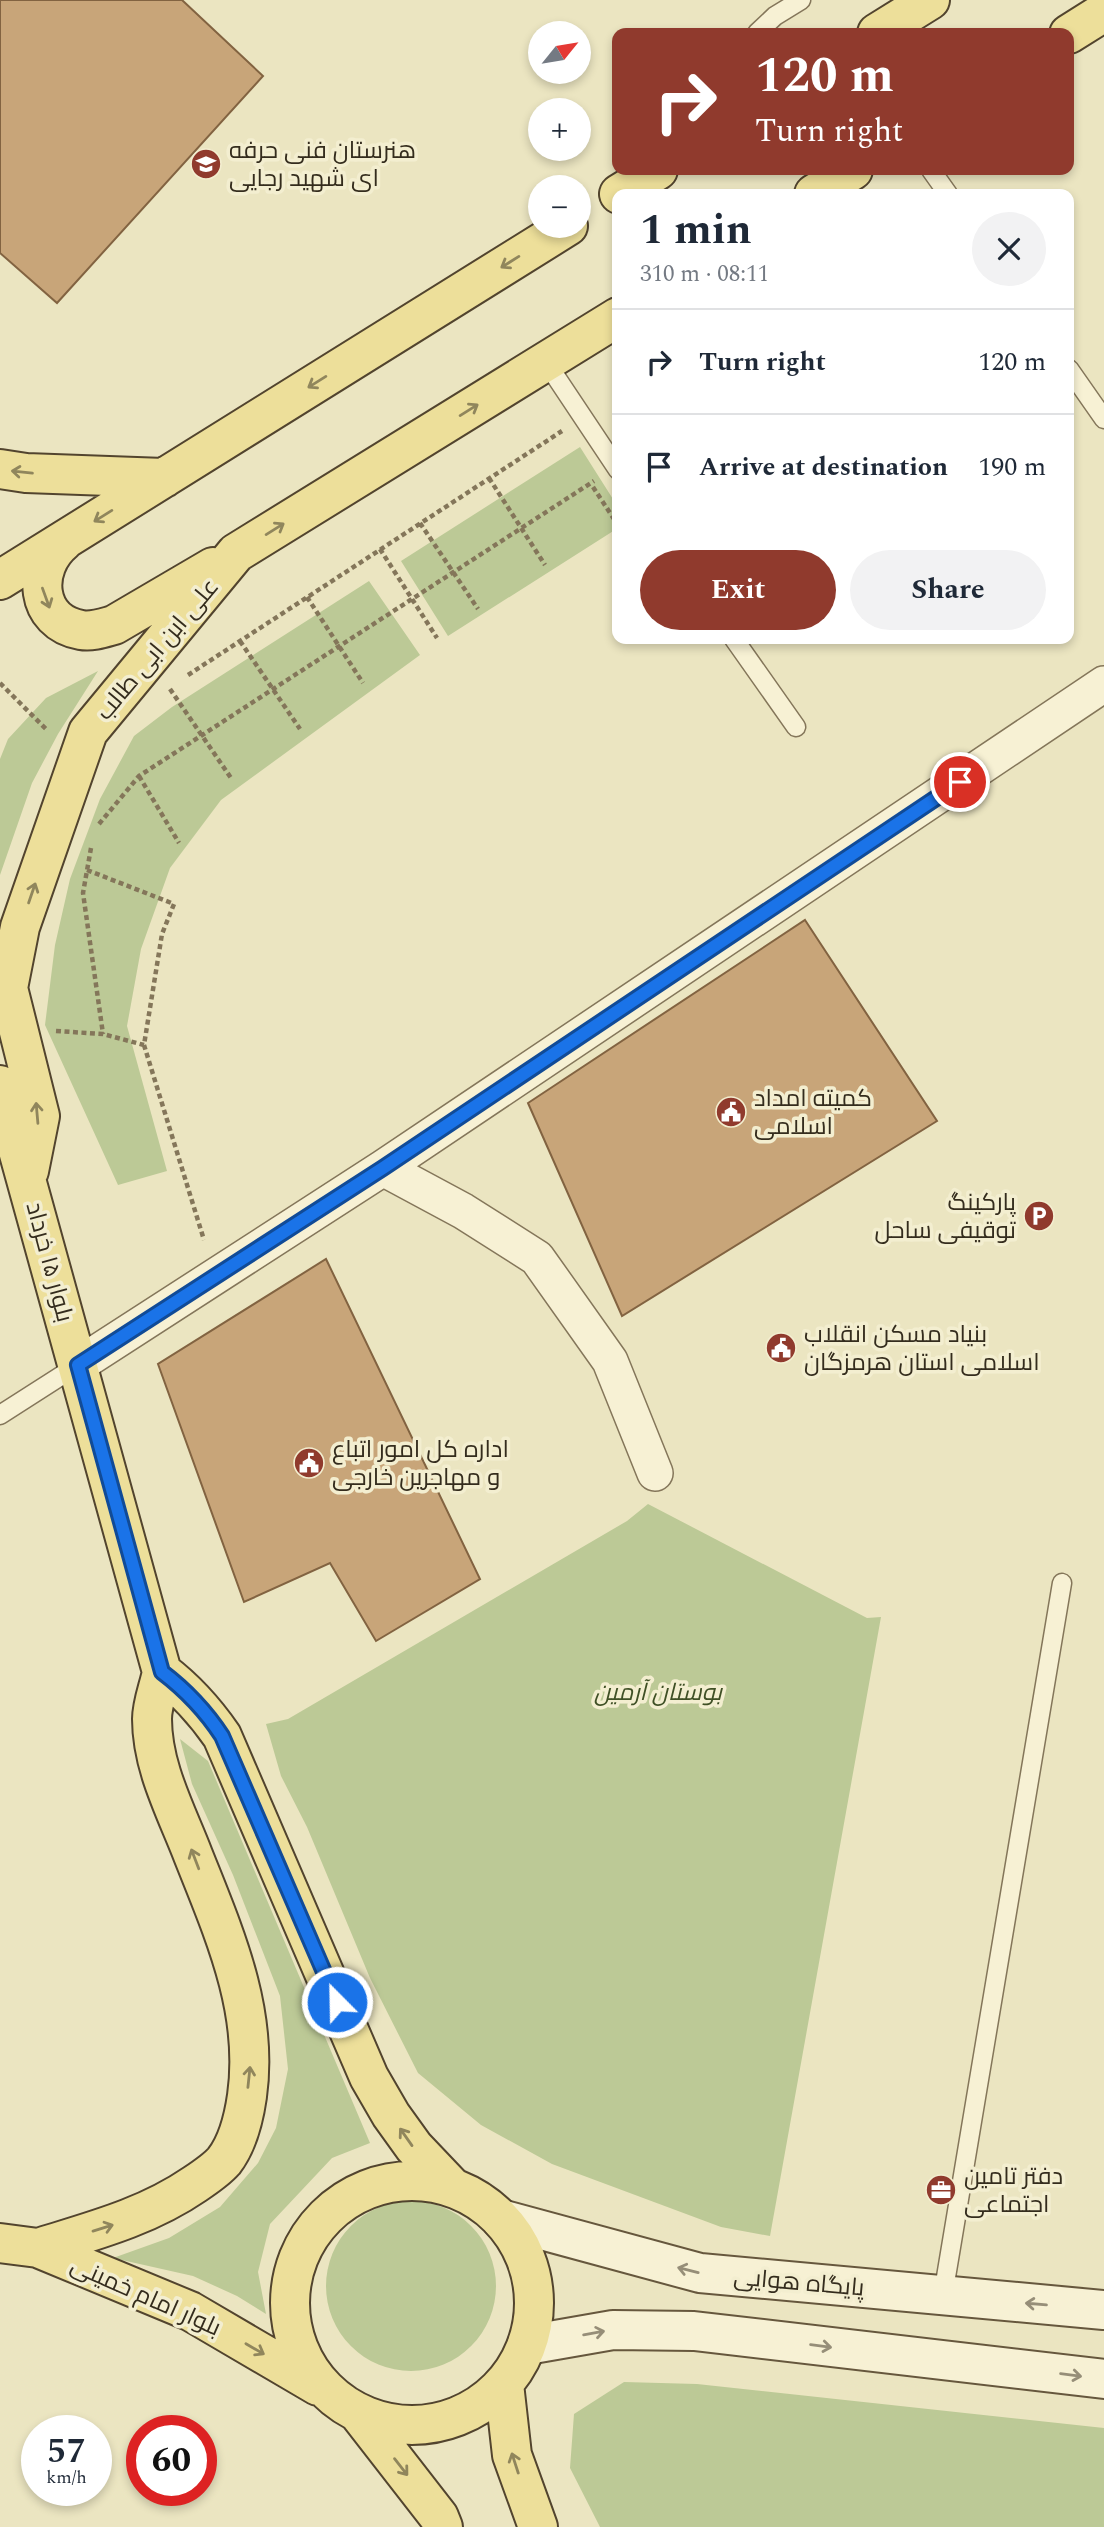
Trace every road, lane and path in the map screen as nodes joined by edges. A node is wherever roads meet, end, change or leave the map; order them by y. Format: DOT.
graph roads {
  1 [pos="801,0"];
  2 [pos="930,0"];
  3 [pos="1104,12"];
  4 [pos="762,28"];
  5 [pos="885,28"];
  6 [pos="1074,31"];
  7 [pos="650,175"];
  8 [pos="845,175"];
  9 [pos="628,189"];
  10 [pos="822,189"];
  11 [pos="612,199"];
  12 [pos="591,212"];
  13 [pos="549,238"];
  14 [pos="612,321"];
  15 [pos="546,362"];
  16 [pos="1074,376"];
  17 [pos="583,418"];
  18 [pos="1104,419"];
  19 [pos="612,462"];
  20 [pos="0,469"];
  21 [pos="612,472"];
  22 [pos="164,478"];
  23 [pos="489,478"];
  24 [pos="420,523"];
  25 [pos="522,528"];
  26 [pos="66,539"];
  27 [pos="380,549"];
  28 [pos="236,553"];
  29 [pos="545,565"];
  30 [pos="453,572"];
  31 [pos="0,580"];
  32 [pos="307,597"];
  33 [pos="411,600"];
  34 [pos="478,608"];
  35 [pos="438,638"];
  36 [pos="240,641"];
  37 [pos="738,644"];
  38 [pos="339,647"];
  39 [pos="363,683"];
  40 [pos="170,690"];
  41 [pos="272,690"];
  42 [pos="161,699"];
  43 [pos="1099,699"];
  44 [pos="796,727"];
  45 [pos="300,729"];
  46 [pos="202,735"];
  47 [pos="139,776"];
  48 [pos="231,778"];
  49 [pos="95,829"];
  50 [pos="92,843"];
  51 [pos="179,843"];
  52 [pos="87,870"];
  53 [pos="19,1028"];
  54 [pos="103,1034"];
  55 [pos="144,1045"];
  56 [pos="0,1085"];
  57 [pos="0,1150"];
  58 [pos="383,1168"];
  59 [pos="27,1180"];
  60 [pos="215,1277"];
  61 [pos="78,1365"];
  62 [pos="0,1415"];
  63 [pos="655,1473"];
  64 [pos="1062,1583"];
  65 [pos="162,1672"];
  66 [pos="452,2187"];
  67 [pos="501,2219"];
  68 [pos="0,2243"];
  69 [pos="38,2248"];
  70 [pos="943,2295"];
  71 [pos="1103,2304"];
  72 [pos="527,2345"];
  73 [pos="1104,2379"];
  74 [pos="504,2384"];
  75 [pos="324,2389"];
  76 [pos="359,2414"];
  77 [pos="443,2527"];
  78 [pos="538,2527"];
  1 -- 4 [label="lane"];
  2 -- 5 [label="main road"];
  3 -- 6 [label="main road"];
  7 -- 9 [label="main road"];
  8 -- 10 [label="main road"];
  11 -- 12 [label="main road"];
  13 -- 22 [label="main road, one-way"];
  14 -- 15 [label="main road, علی ابن ابی طالب"];
  15 -- 17 [label="lane"];
  28 -- 15 [label="main road, علی ابن ابی طالب, one-way"];
  16 -- 18 [label="lane"];
  17 -- 19 [label="lane"];
  17 -- 23 [label="path"];
  22 -- 20 [label="main road, one-way"];
  21 -- 25 [label="path"];
  22 -- 26 [label="main road, one-way"];
  23 -- 24 [label="path"];
  23 -- 25 [label="path"];
  24 -- 27 [label="path"];
  24 -- 30 [label="path"];
  25 -- 29 [label="path"];
  25 -- 30 [label="path"];
  26 -- 28 [label="main road, one-way"];
  26 -- 31 [label="main road"];
  27 -- 32 [label="path"];
  27 -- 33 [label="path"];
  53 -- 28 [label="main road, علی ابن ابی طالب, one-way"];
  30 -- 33 [label="path"];
  30 -- 34 [label="path"];
  32 -- 36 [label="path"];
  32 -- 38 [label="path"];
  33 -- 35 [label="path"];
  33 -- 38 [label="path"];
  36 -- 40 [label="path"];
  36 -- 41 [label="path"];
  37 -- 44 [label="lane"];
  38 -- 39 [label="path"];
  38 -- 41 [label="path"];
  40 -- 42 [label="path"];
  40 -- 46 [label="path"];
  41 -- 45 [label="path"];
  41 -- 46 [label="path"];
  43 -- 58 [label="street"];
  46 -- 47 [label="path"];
  46 -- 48 [label="path"];
  47 -- 49 [label="path"];
  47 -- 51 [label="path"];
  50 -- 52 [label="path"];
  52 -- 54 [label="path"];
  52 -- 55 [label="path"];
  53 -- 54 [label="path"];
  59 -- 53 [label="main road, علی ابن ابی طالب, one-way"];
  54 -- 55 [label="path"];
  55 -- 60 [label="path"];
  56 -- 59 [label="main road, بلوار ۱۵ خرداد"];
  57 -- 59 [label="main road"];
  58 -- 60 [label="street"];
  58 -- 63 [label="street"];
  59 -- 61 [label="main road, بلوار ۱۵ خرداد"];
  60 -- 61 [label="street"];
  61 -- 62 [label="lane"];
  61 -- 65 [label="main road, بلوار ۱۵ خرداد"];
  64 -- 70 [label="lane"];
  66 -- 65 [label="main road, one-way"];
  69 -- 65 [label="main road, one-way"];
  66 -- 67 [label="main road"];
  66 -- 75 [label="main road"];
  70 -- 67 [label="main road, پایگاه هوایی, one-way"];
  67 -- 72 [label="main road"];
  68 -- 69 [label="main road"];
  69 -- 75 [label="main road, بلوار امام خمینی, one-way"];
  71 -- 70 [label="main road, پایگاه هوایی, one-way"];
  72 -- 73 [label="main road, one-way"];
  72 -- 74 [label="main road"];
  74 -- 76 [label="main road"];
  78 -- 74 [label="main road, one-way"];
  75 -- 76 [label="main road"];
  76 -- 77 [label="main road, one-way"];
}
